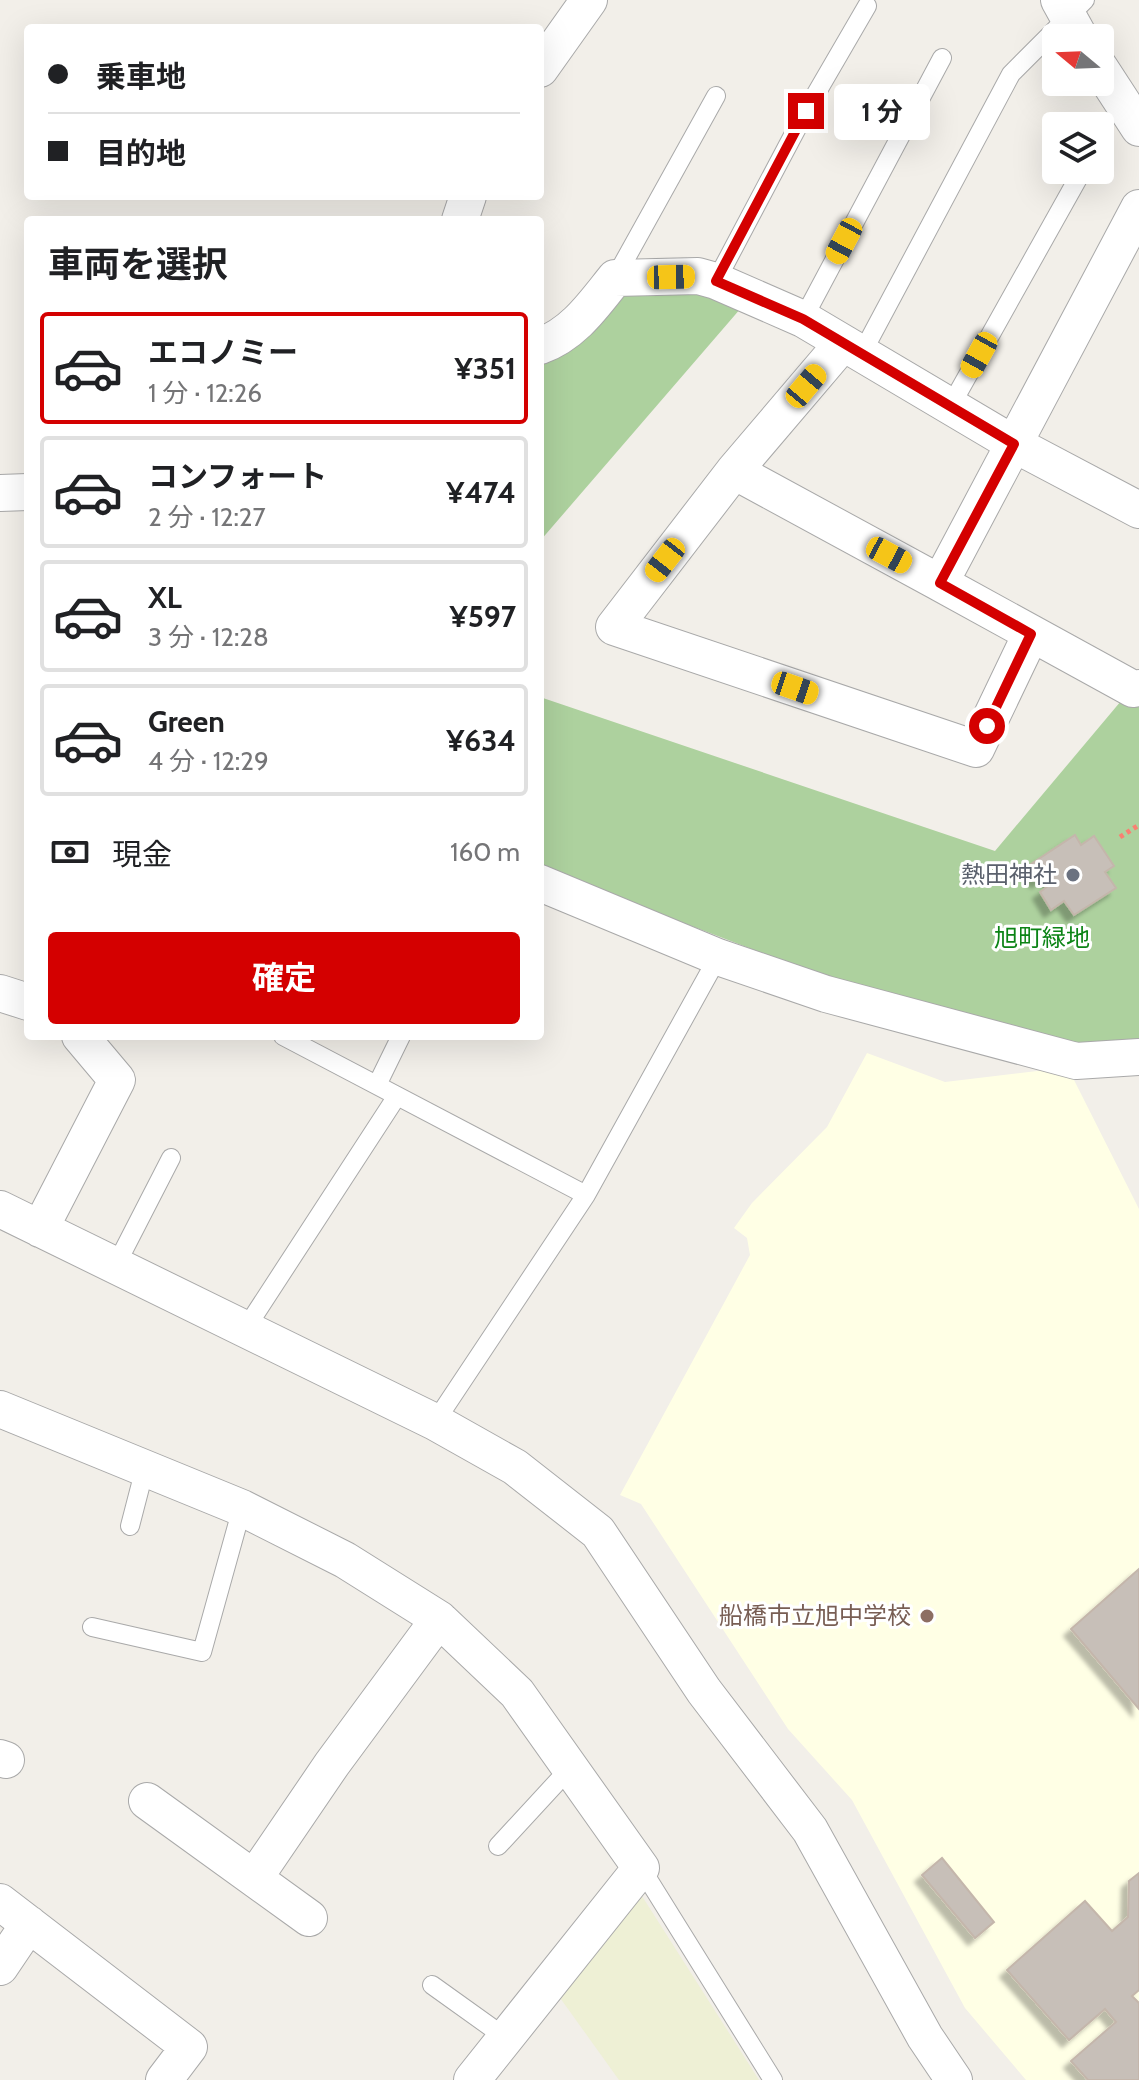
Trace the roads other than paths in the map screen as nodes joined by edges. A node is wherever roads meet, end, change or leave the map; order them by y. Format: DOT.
graph roads {
  1 [pos="589,0"];
  2 [pos="867,6"];
  3 [pos="1073,14"];
  4 [pos="942,58"];
  5 [pos="544,63"];
  6 [pos="1114,90"];
  7 [pos="716,96"];
  8 [pos="1139,128"];
  9 [pos="1075,184"];
  10 [pos="1139,208"];
  11 [pos="615,278"];
  12 [pos="716,281"];
  13 [pos="803,319"];
  14 [pos="544,344"];
  15 [pos="852,349"];
  16 [pos="950,407"];
  17 [pos="1014,444"];
  18 [pos="734,471"];
  19 [pos="24,492"];
  20 [pos="0,493"];
  21 [pos="1139,510"];
  22 [pos="940,583"];
  23 [pos="1031,634"];
  24 [pos="1139,688"];
  25 [pos="544,885"];
  26 [pos="718,957"];
  27 [pos="0,993"];
  28 [pos="24,1001"];
  29 [pos="83,1040"];
  30 [pos="291,1040"];
  31 [pos="399,1040"];
  32 [pos="1139,1057"];
  33 [pos="377,1085"];
  34 [pos="397,1096"];
  35 [pos="171,1158"];
  36 [pos="586,1195"];
  37 [pos="0,1209"];
  38 [pos="40,1229"];
  39 [pos="116,1265"];
  40 [pos="246,1328"];
  41 [pos="0,1410"];
  42 [pos="435,1422"];
  43 [pos="145,1468"];
  44 [pos="242,1508"];
  45 [pos="130,1526"];
  46 [pos="439,1619"];
  47 [pos="92,1627"];
  48 [pos="570,1768"];
  49 [pos="147,1801"];
  50 [pos="498,1846"];
  51 [pos="641,1868"];
  52 [pos="255,1877"];
  53 [pos="0,1902"];
  54 [pos="309,1918"];
  55 [pos="29,1924"];
  56 [pos="0,1967"];
  57 [pos="432,1985"];
  58 [pos="506,2038"];
  59 [pos="164,2080"];
  60 [pos="472,2080"];
  61 [pos="773,2080"];
  62 [pos="954,2080"];
  1 -- 5 [label="street"];
  2 -- 12 [label="lane"];
  3 -- 15 [label="lane"];
  4 -- 13 [label="lane"];
  6 -- 8 [label="street"];
  7 -- 11 [label="lane"];
  9 -- 16 [label="lane"];
  10 -- 17 [label="street"];
  11 -- 12 [label="street"];
  11 -- 14 [label="street"];
  12 -- 13 [label="street"];
  13 -- 15 [label="street"];
  15 -- 16 [label="street"];
  15 -- 18 [label="street"];
  16 -- 17 [label="street"];
  17 -- 21 [label="street"];
  17 -- 22 [label="street"];
  18 -- 22 [label="street"];
  18 -- 23 [label="street"];
  19 -- 20 [label="street"];
  22 -- 23 [label="street"];
  23 -- 24 [label="street"];
  25 -- 26 [label="street"];
  26 -- 32 [label="street"];
  26 -- 36 [label="lane"];
  27 -- 28 [label="street"];
  29 -- 38 [label="street"];
  30 -- 33 [label="lane"];
  31 -- 33 [label="lane"];
  33 -- 34 [label="lane"];
  34 -- 36 [label="lane"];
  34 -- 40 [label="lane"];
  35 -- 39 [label="lane"];
  36 -- 42 [label="lane"];
  37 -- 38 [label="street"];
  38 -- 39 [label="street"];
  39 -- 40 [label="street"];
  40 -- 42 [label="street"];
  41 -- 43 [label="street"];
  42 -- 62 [label="street"];
  43 -- 44 [label="street"];
  43 -- 45 [label="lane"];
  44 -- 46 [label="street"];
  44 -- 47 [label="lane"];
  46 -- 48 [label="street"];
  46 -- 52 [label="street"];
  48 -- 50 [label="lane"];
  48 -- 51 [label="street"];
  49 -- 52 [label="street"];
  51 -- 58 [label="street"];
  51 -- 61 [label="lane"];
  52 -- 54 [label="street"];
  53 -- 55 [label="street"];
  55 -- 56 [label="street"];
  55 -- 59 [label="street"];
  57 -- 58 [label="lane"];
  58 -- 60 [label="street"];
}
